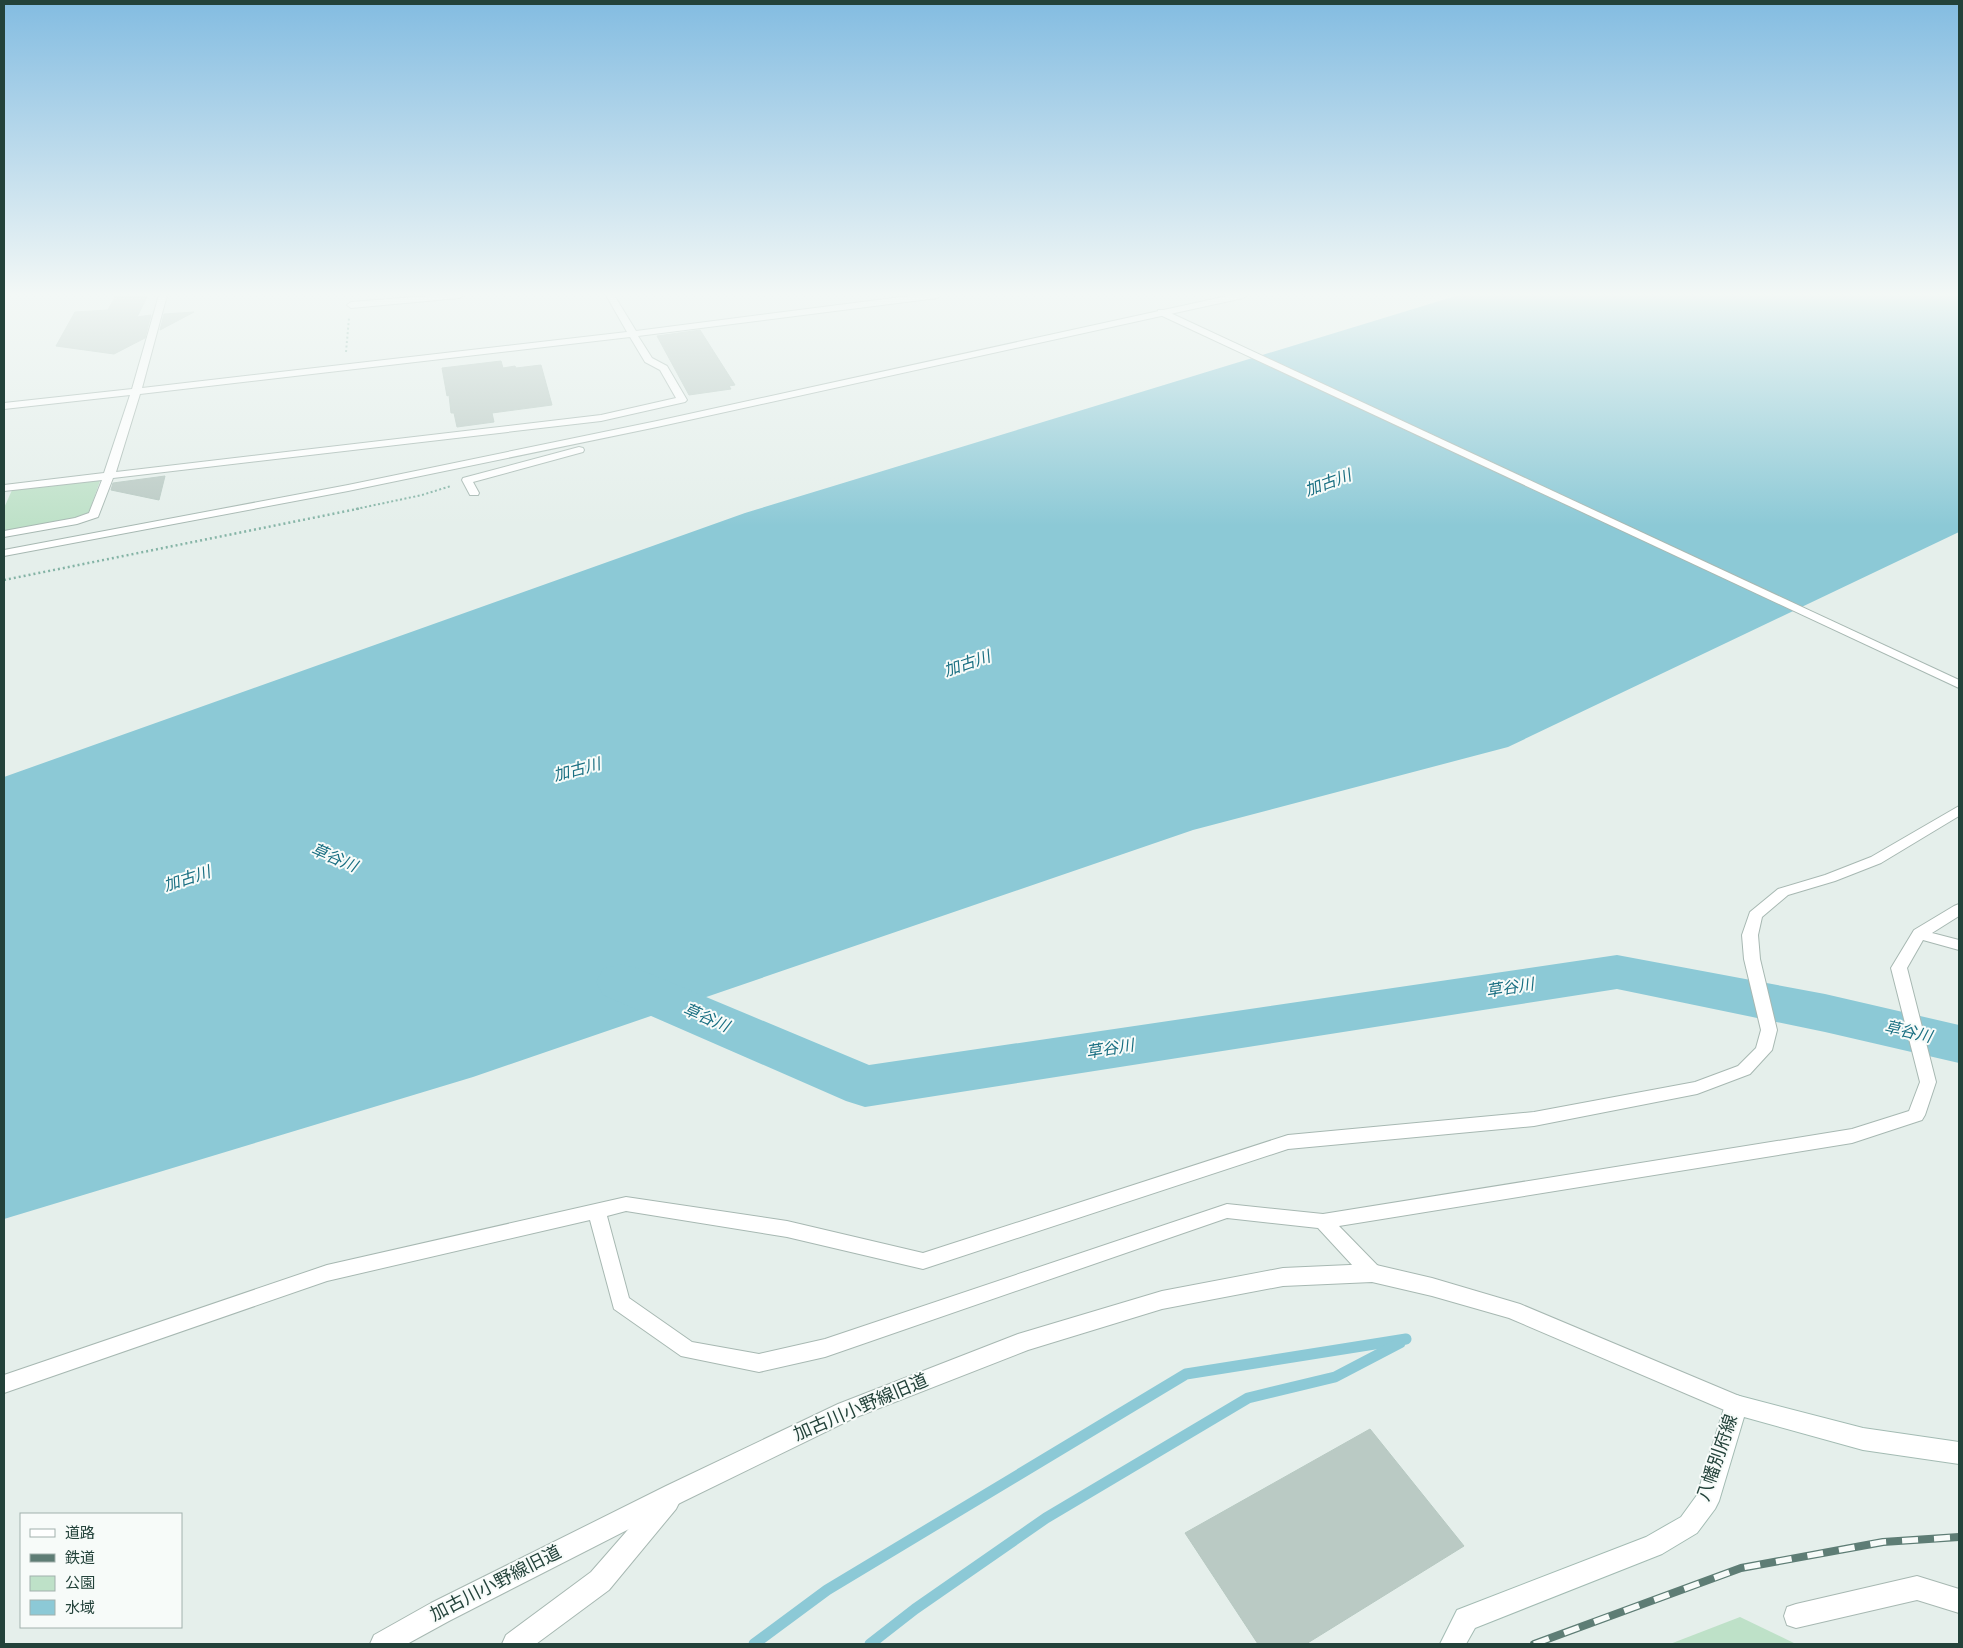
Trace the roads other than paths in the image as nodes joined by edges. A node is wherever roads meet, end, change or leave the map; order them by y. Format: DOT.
graph roads {
  1 [pos="141,372"];
  2 [pos="312,372"];
  3 [pos="666,372"];
  4 [pos="891,372"];
  5 [pos="1290,372"];
  6 [pos="135,392"];
  7 [pos="682,400"];
  8 [pos="4,406"];
  9 [pos="657,424"];
  10 [pos="597,436"];
  11 [pos="108,476"];
  12 [pos="4,488"];
  13 [pos="474,493"];
  14 [pos="4,534"];
  15 [pos="4,554"];
  16 [pos="1959,684"];
  17 [pos="1959,810"];
  18 [pos="1959,909"];
  19 [pos="1919,934"];
  20 [pos="1959,945"];
  21 [pos="597,1211"];
  22 [pos="1323,1221"];
  23 [pos="1372,1273"];
  24 [pos="4,1384"];
  25 [pos="1736,1404"];
  26 [pos="1959,1453"];
  27 [pos="674,1494"];
  28 [pos="1959,1601"];
  29 [pos="1796,1616"];
  30 [pos="384,1644"];
  31 [pos="515,1644"];
  32 [pos="1453,1644"];
  1 -- 6 [label="street"];
  2 -- 6 [label="street"];
  3 -- 7 [label="street"];
  4 -- 9 [label="street"];
  5 -- 16 [label="lane"];
  6 -- 8 [label="street"];
  6 -- 11 [label="street"];
  7 -- 10 [label="street"];
  7 -- 11 [label="street"];
  9 -- 10 [label="street"];
  9 -- 13 [label="street"];
  10 -- 15 [label="street"];
  11 -- 12 [label="street"];
  11 -- 14 [label="street"];
  17 -- 21 [label="lane"];
  18 -- 19 [label="lane"];
  19 -- 20 [label="lane"];
  19 -- 22 [label="lane"];
  21 -- 22 [label="lane"];
  21 -- 24 [label="lane"];
  22 -- 23 [label="lane"];
  23 -- 25 [label="street, 加古川小野線旧道"];
  23 -- 27 [label="street, 加古川小野線旧道"];
  25 -- 26 [label="street, 八幡別府線"];
  25 -- 32 [label="street, 八幡別府線"];
  27 -- 30 [label="street, 加古川小野線旧道"];
  27 -- 31 [label="street"];
  28 -- 29 [label="street"];
}
